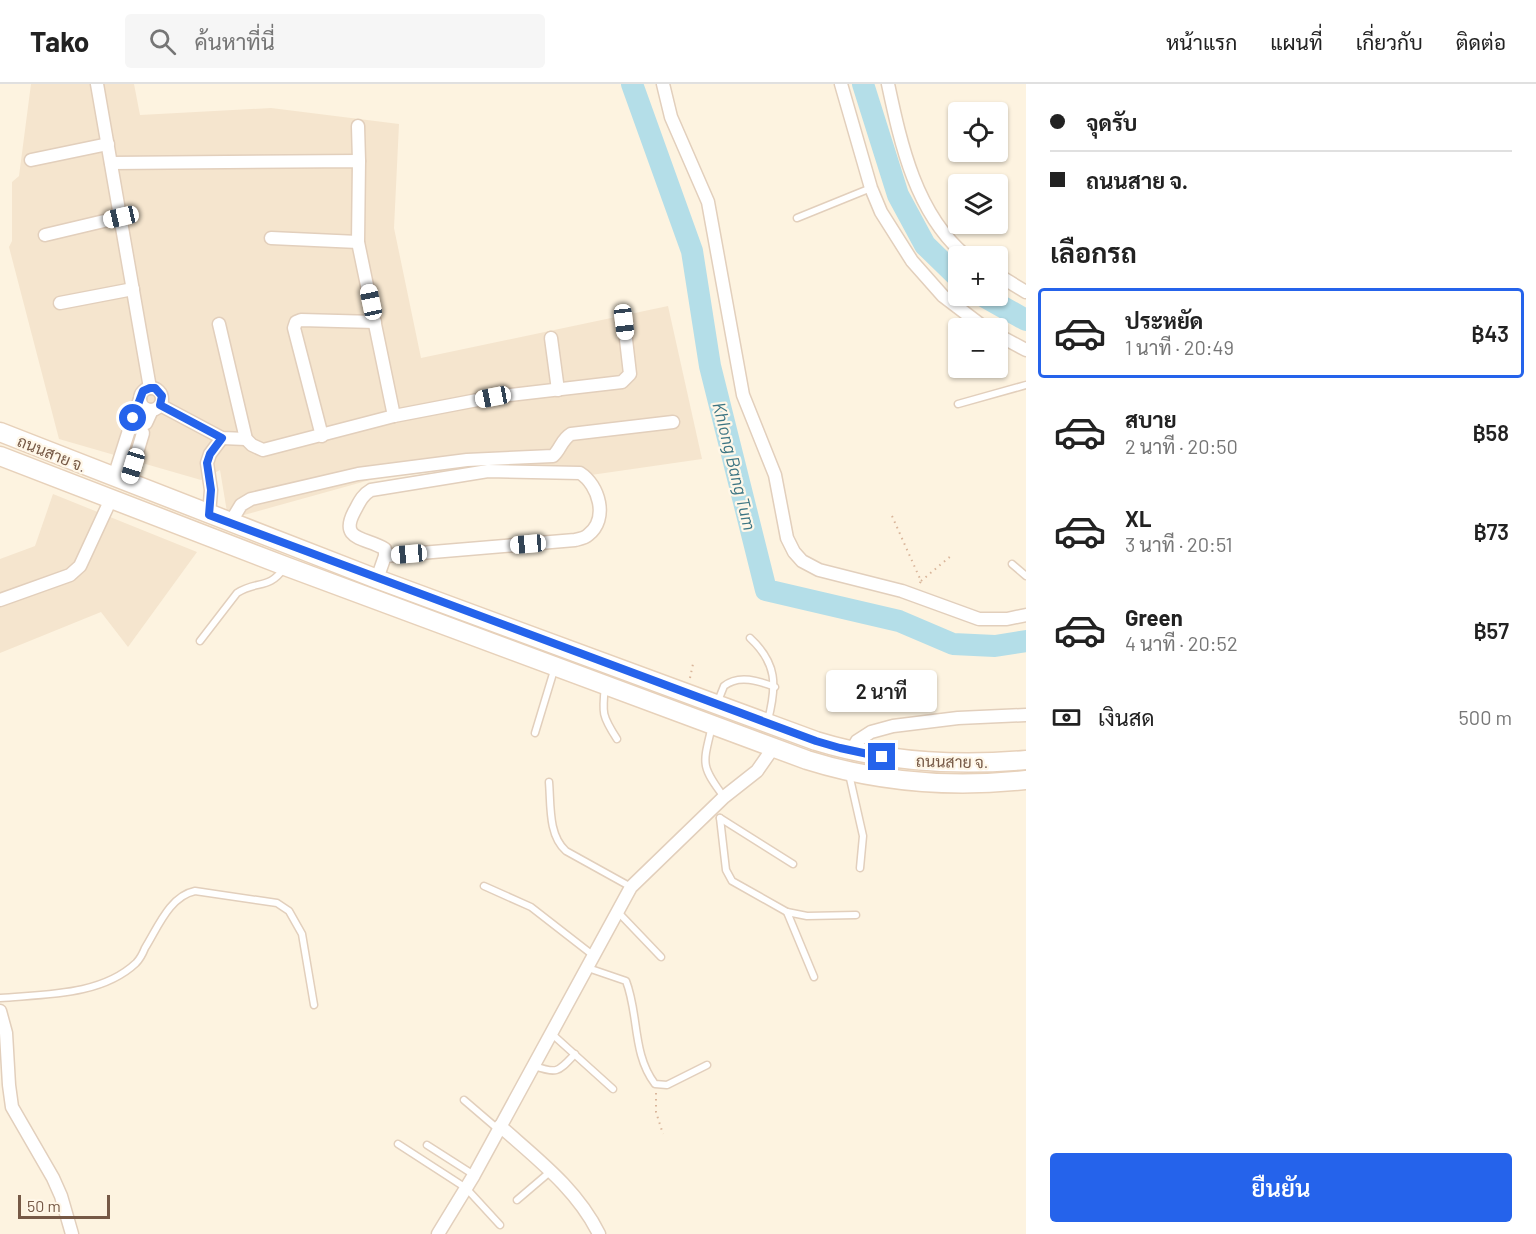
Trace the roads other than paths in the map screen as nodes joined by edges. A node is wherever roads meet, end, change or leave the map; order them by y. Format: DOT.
graph roads {
  1 [pos="97,84"];
  2 [pos="663,84"];
  3 [pos="841,84"];
  4 [pos="888,84"];
  5 [pos="358,126"];
  6 [pos="108,144"];
  7 [pos="32,159"];
  8 [pos="359,161"];
  9 [pos="111,163"];
  10 [pos="871,188"];
  11 [pos="121,217"];
  12 [pos="797,218"];
  13 [pos="45,235"];
  14 [pos="271,238"];
  15 [pos="358,242"];
  16 [pos="954,246"];
  17 [pos="1008,282"];
  18 [pos="133,289"];
  19 [pos="1026,292"];
  20 [pos="60,303"];
  21 [pos="972,318"];
  22 [pos="375,322"];
  23 [pos="624,322"];
  24 [pos="219,324"];
  25 [pos="551,338"];
  26 [pos="1008,340"];
  27 [pos="1026,350"];
  28 [pos="1026,386"];
  29 [pos="150,388"];
  30 [pos="558,390"];
  31 [pos="140,399"];
  32 [pos="958,404"];
  33 [pos="156,407"];
  34 [pos="394,416"];
  35 [pos="673,422"];
  36 [pos="0,432"];
  37 [pos="322,436"];
  38 [pos="222,438"];
  39 [pos="246,439"];
  40 [pos="0,456"];
  41 [pos="121,480"];
  42 [pos="111,499"];
  43 [pos="209,515"];
  44 [pos="230,523"];
  45 [pos="386,556"];
  46 [pos="1012,564"];
  47 [pos="285,566"];
  48 [pos="1026,576"];
  49 [pos="377,579"];
  50 [pos="0,600"];
  51 [pos="1026,615"];
  52 [pos="750,638"];
  53 [pos="200,641"];
  54 [pos="555,667"];
  55 [pos="605,686"];
  56 [pos="775,687"];
  57 [pos="717,704"];
  58 [pos="1026,715"];
  59 [pos="767,723"];
  60 [pos="712,725"];
  61 [pos="535,733"];
  62 [pos="617,739"];
  63 [pos="773,748"];
  64 [pos="851,751"];
  65 [pos="1026,760"];
  66 [pos="849,772"];
  67 [pos="1026,780"];
  68 [pos="549,782"];
  69 [pos="724,797"];
  70 [pos="715,815"];
  71 [pos="793,864"];
  72 [pos="860,868"];
  73 [pos="484,886"];
  74 [pos="631,887"];
  75 [pos="617,910"];
  76 [pos="788,912"];
  77 [pos="856,915"];
  78 [pos="594,956"];
  79 [pos="661,957"];
  80 [pos="588,968"];
  81 [pos="813,977"];
  82 [pos="0,998"];
  83 [pos="314,1005"];
  84 [pos="0,1011"];
  85 [pos="552,1034"];
  86 [pos="575,1054"];
  87 [pos="707,1065"];
  88 [pos="534,1066"];
  89 [pos="613,1089"];
  90 [pos="464,1100"];
  91 [pos="500,1128"];
  92 [pos="398,1144"];
  93 [pos="427,1145"];
  94 [pos="551,1171"];
  95 [pos="474,1175"];
  96 [pos="466,1188"];
  97 [pos="517,1200"];
  98 [pos="500,1225"];
  99 [pos="72,1234"];
  100 [pos="438,1234"];
  101 [pos="599,1234"];
  1 -- 6 [label="street"];
  2 -- 51 [label="street"];
  3 -- 10 [label="street"];
  4 -- 16 [label="street"];
  5 -- 8 [label="street"];
  6 -- 7 [label="street"];
  6 -- 9 [label="street"];
  8 -- 9 [label="street"];
  8 -- 15 [label="street"];
  9 -- 11 [label="street"];
  10 -- 12 [label="lane"];
  10 -- 21 [label="street"];
  11 -- 13 [label="street"];
  11 -- 18 [label="street"];
  14 -- 15 [label="street"];
  15 -- 22 [label="street"];
  17 -- 19 [label="street"];
  18 -- 20 [label="street"];
  18 -- 29 [label="street"];
  22 -- 34 [label="street"];
  22 -- 37 [label="street"];
  23 -- 30 [label="street"];
  24 -- 39 [label="street"];
  25 -- 30 [label="street"];
  26 -- 27 [label="street"];
  28 -- 32 [label="lane"];
  29 -- 31 [label="street"];
  29 -- 33 [label="street"];
  30 -- 34 [label="street"];
  31 -- 33 [label="street"];
  31 -- 41 [label="street"];
  33 -- 38 [label="street"];
  33 -- 41 [label="street"];
  34 -- 37 [label="street"];
  35 -- 44 [label="street"];
  36 -- 41 [label="main road, ถนนสาย จ."];
  37 -- 39 [label="street"];
  38 -- 39 [label="street"];
  38 -- 43 [label="street"];
  40 -- 42 [label="main road, ถนนสาย จ."];
  41 -- 43 [label="main road, ถนนสาย จ."];
  42 -- 47 [label="main road, ถนนสาย จ."];
  42 -- 50 [label="street"];
  43 -- 44 [label="main road, ถนนสาย จ."];
  44 -- 49 [label="main road, ถนนสาย จ."];
  45 -- 45 [label="street"];
  45 -- 49 [label="street"];
  46 -- 48 [label="lane"];
  47 -- 53 [label="lane"];
  47 -- 54 [label="main road, ถนนสาย จ."];
  49 -- 57 [label="main road, ถนนสาย จ."];
  52 -- 56 [label="lane"];
  54 -- 55 [label="main road, ถนนสาย จ."];
  54 -- 61 [label="lane"];
  55 -- 60 [label="main road, ถนนสาย จ."];
  55 -- 62 [label="lane"];
  56 -- 57 [label="lane"];
  56 -- 59 [label="lane"];
  57 -- 59 [label="main road, ถนนสาย จ."];
  58 -- 64 [label="street"];
  59 -- 64 [label="main road, ถนนสาย จ."];
  60 -- 63 [label="main road, ถนนสาย จ."];
  60 -- 69 [label="lane"];
  63 -- 66 [label="main road, ถนนสาย จ."];
  63 -- 69 [label="street"];
  64 -- 65 [label="main road, ถนนสาย จ."];
  66 -- 67 [label="main road, ถนนสาย จ."];
  66 -- 72 [label="lane"];
  68 -- 74 [label="lane"];
  69 -- 70 [label="street"];
  70 -- 71 [label="lane"];
  70 -- 74 [label="street"];
  70 -- 76 [label="lane"];
  73 -- 78 [label="lane"];
  74 -- 75 [label="street"];
  75 -- 78 [label="street"];
  75 -- 79 [label="lane"];
  76 -- 77 [label="lane"];
  76 -- 81 [label="lane"];
  78 -- 80 [label="street"];
  80 -- 85 [label="street"];
  80 -- 87 [label="lane"];
  82 -- 83 [label="lane"];
  84 -- 99 [label="street"];
  85 -- 86 [label="lane"];
  85 -- 88 [label="street"];
  86 -- 88 [label="lane"];
  86 -- 89 [label="lane"];
  88 -- 91 [label="street"];
  90 -- 91 [label="lane"];
  91 -- 94 [label="street"];
  91 -- 95 [label="street"];
  92 -- 96 [label="lane"];
  93 -- 95 [label="lane"];
  94 -- 97 [label="lane"];
  94 -- 101 [label="street"];
  95 -- 96 [label="street"];
  96 -- 98 [label="lane"];
  96 -- 100 [label="street"];
}
